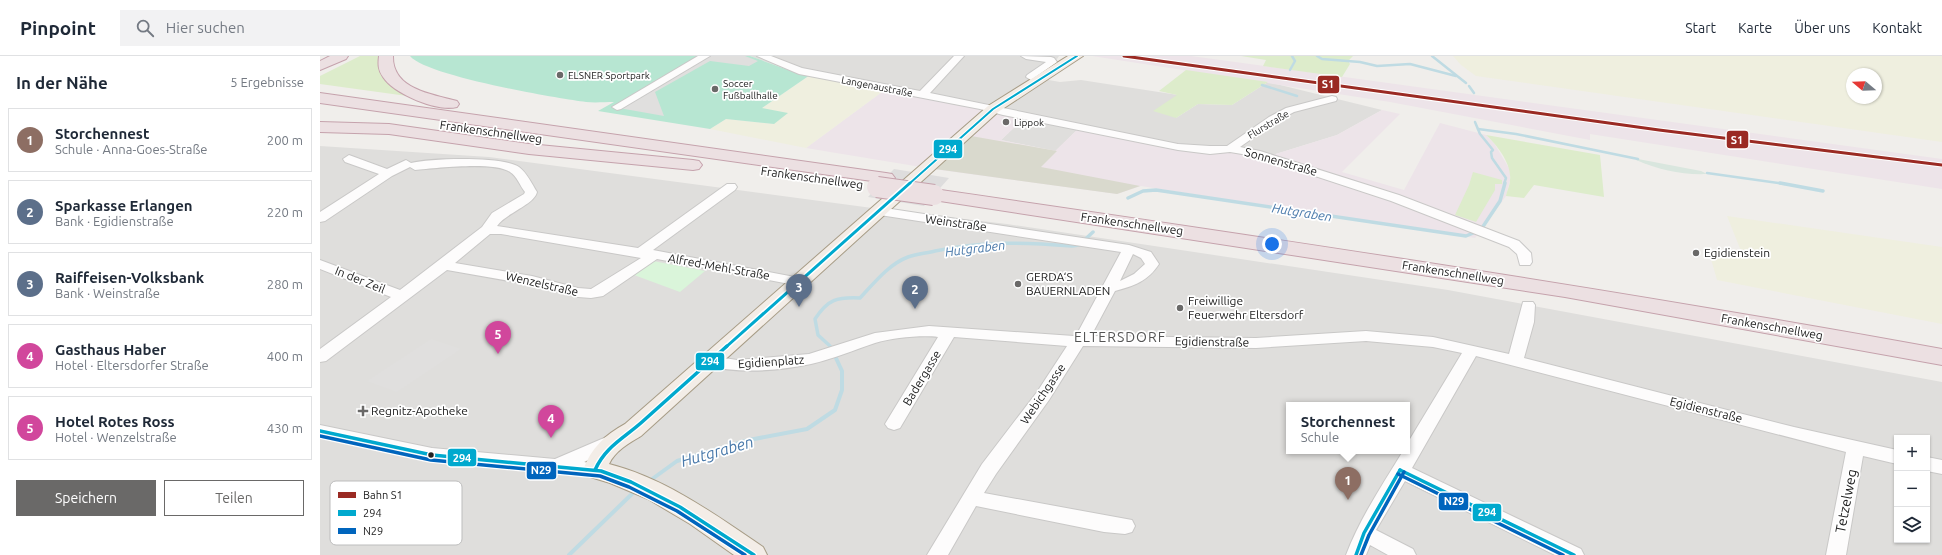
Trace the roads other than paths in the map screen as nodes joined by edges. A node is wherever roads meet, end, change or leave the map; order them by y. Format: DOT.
graph roads {
  1 [pos="341,56"];
  2 [pos="386,56"];
  3 [pos="705,56"];
  4 [pos="762,56"];
  5 [pos="959,56"];
  6 [pos="1026,56"];
  7 [pos="1077,56"];
  8 [pos="320,66"];
  9 [pos="1031,77"];
  10 [pos="320,89"];
  11 [pos="922,95"];
  12 [pos="320,98"];
  13 [pos="1332,99"];
  14 [pos="320,106"];
  15 [pos="617,107"];
  16 [pos="993,109"];
  17 [pos="502,114"];
  18 [pos="320,127"];
  19 [pos="1230,148"];
  20 [pos="714,153"];
  21 [pos="349,159"];
  22 [pos="388,173"];
  23 [pos="790,175"];
  24 [pos="881,183"];
  25 [pos="731,187"];
  26 [pos="938,190"];
  27 [pos="878,212"];
  28 [pos="320,218"];
  29 [pos="487,230"];
  30 [pos="1129,249"];
  31 [pos="646,255"];
  32 [pos="1525,262"];
  33 [pos="320,264"];
  34 [pos="444,266"];
  35 [pos="800,282"];
  36 [pos="1109,287"];
  37 [pos="401,296"];
  38 [pos="1528,305"];
  39 [pos="949,332"];
  40 [pos="1078,341"];
  41 [pos="860,343"];
  42 [pos="1942,344"];
  43 [pos="1472,350"];
  44 [pos="320,357"];
  45 [pos="1942,357"];
  46 [pos="711,361"];
  47 [pos="1515,362"];
  48 [pos="894,424"];
  49 [pos="320,431"];
  50 [pos="626,434"];
  51 [pos="1856,447"];
  52 [pos="1410,453"];
  53 [pos="1410,454"];
  54 [pos="1894,456"];
  55 [pos="1930,465"];
  56 [pos="557,466"];
  57 [pos="1942,468"];
  58 [pos="1400,470"];
  59 [pos="598,471"];
  60 [pos="972,498"];
  61 [pos="1125,526"];
  62 [pos="1364,533"];
  63 [pos="754,555"];
  64 [pos="937,555"];
  65 [pos="1356,555"];
  66 [pos="1406,555"];
  67 [pos="1574,555"];
  68 [pos="1836,555"];
  1 -- 8 [label="highway"];
  2 -- 17 [label="highway"];
  3 -- 15 [label="street"];
  4 -- 11 [label="street, Langenaustraße"];
  5 -- 11 [label="street"];
  6 -- 9 [label="street"];
  7 -- 16 [label="main road"];
  10 -- 17 [label="highway"];
  11 -- 16 [label="street, Langenaustraße"];
  12 -- 20 [label="highway, Frankenschnellweg"];
  13 -- 19 [label="street, Flurstraße"];
  14 -- 23 [label="highway, Frankenschnellweg"];
  16 -- 19 [label="street, Sonnenstraße"];
  16 -- 27 [label="main road"];
  17 -- 20 [label="highway"];
  18 -- 23 [label="highway"];
  19 -- 32 [label="street, Sonnenstraße"];
  20 -- 24 [label="highway, Frankenschnellweg"];
  21 -- 22 [label="street"];
  22 -- 28 [label="street"];
  22 -- 29 [label="street"];
  23 -- 24 [label="highway, Frankenschnellweg"];
  24 -- 26 [label="highway, Frankenschnellweg, bridge"];
  25 -- 31 [label="street, Alfred-Mehl-Straße"];
  26 -- 42 [label="highway, Frankenschnellweg"];
  26 -- 45 [label="highway, Frankenschnellweg"];
  27 -- 30 [label="street, Weinstraße"];
  27 -- 35 [label="main road"];
  29 -- 31 [label="street, Alfred-Mehl-Straße"];
  29 -- 34 [label="street"];
  30 -- 36 [label="street, Webichgasse"];
  30 -- 36 [label="street"];
  31 -- 34 [label="street, Wenzelstraße"];
  31 -- 35 [label="street, Alfred-Mehl-Straße"];
  33 -- 37 [label="street, In der Zeil"];
  34 -- 37 [label="street"];
  35 -- 46 [label="main road"];
  36 -- 40 [label="street, Webichgasse"];
  37 -- 44 [label="street"];
  38 -- 47 [label="street"];
  39 -- 40 [label="street, Egidienstraße"];
  39 -- 41 [label="street, Egidienstraße"];
  39 -- 48 [label="street, Badergasse"];
  40 -- 43 [label="street, Egidienstraße"];
  40 -- 60 [label="street, Webichgasse"];
  41 -- 46 [label="street, Egidienplatz"];
  43 -- 47 [label="street, Egidienstraße"];
  43 -- 52 [label="street"];
  46 -- 50 [label="main road"];
  47 -- 51 [label="street, Egidienstraße"];
  49 -- 56 [label="street"];
  50 -- 56 [label="street"];
  50 -- 59 [label="main road"];
  51 -- 54 [label="street, Egidienstraße"];
  51 -- 68 [label="street, Tetzelweg"];
  53 -- 58 [label="street"];
  55 -- 57 [label="street"];
  56 -- 59 [label="street"];
  58 -- 62 [label="street"];
  58 -- 67 [label="street"];
  59 -- 63 [label="main road"];
  60 -- 61 [label="street"];
  60 -- 64 [label="street, Webichgasse"];
  62 -- 65 [label="street"];
  62 -- 66 [label="street"];
}
